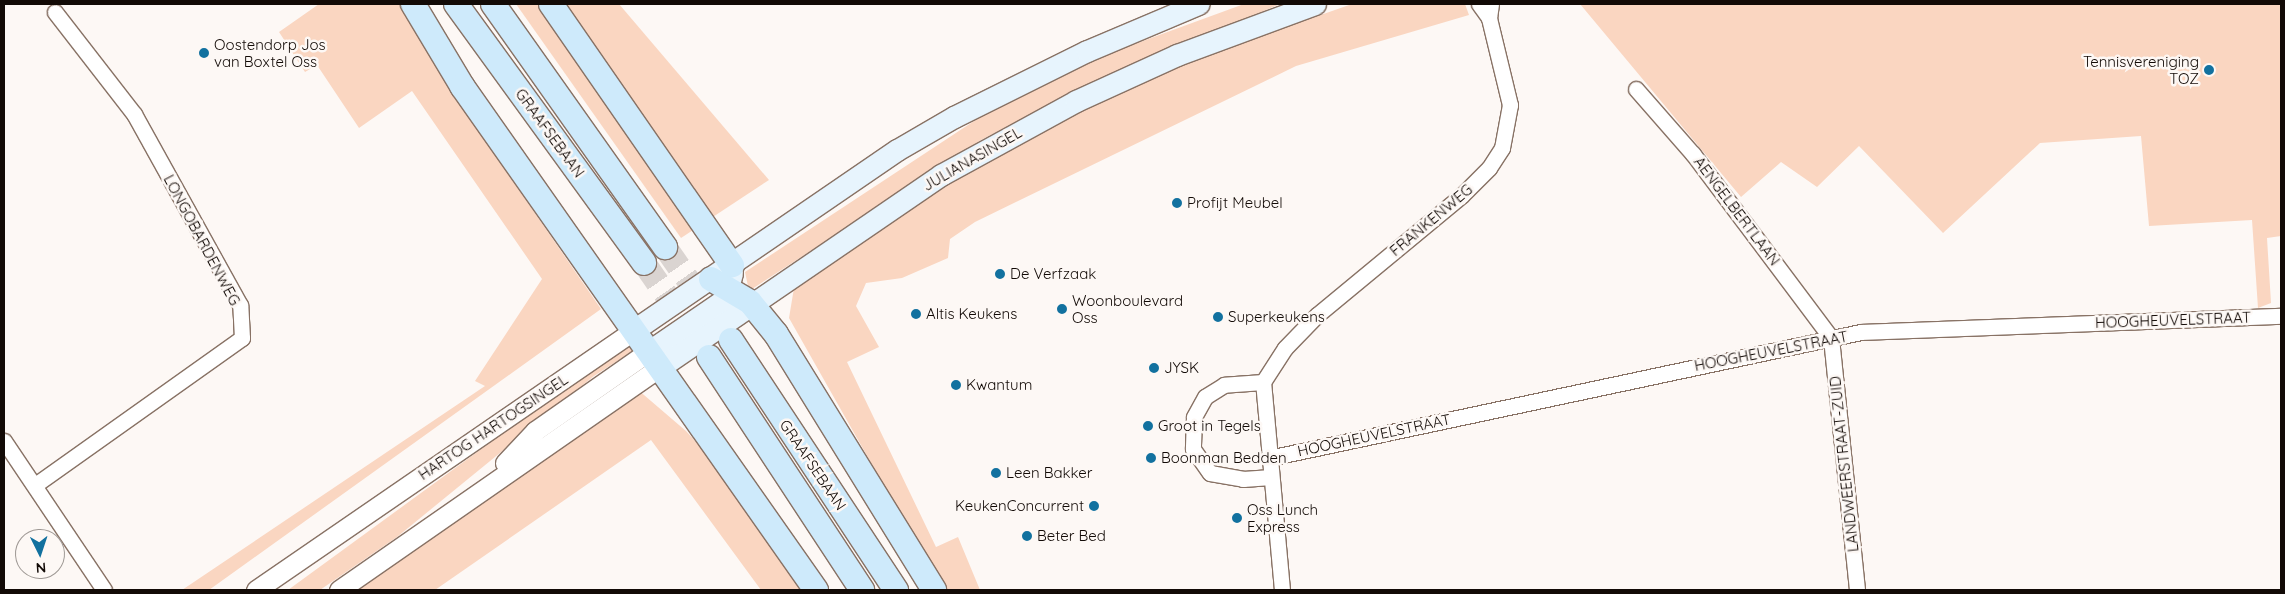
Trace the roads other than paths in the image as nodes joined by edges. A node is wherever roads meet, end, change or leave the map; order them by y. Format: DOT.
graph roads {
  1 [pos="413,4"];
  2 [pos="456,4"];
  3 [pos="493,4"];
  4 [pos="551,4"];
  5 [pos="1198,4"];
  6 [pos="1315,4"];
  7 [pos="1479,4"];
  8 [pos="1490,11"];
  9 [pos="55,12"];
  10 [pos="1636,89"];
  11 [pos="665,247"];
  12 [pos="644,263"];
  13 [pos="724,277"];
  14 [pos="750,302"];
  15 [pos="2281,316"];
  16 [pos="634,330"];
  17 [pos="1832,338"];
  18 [pos="731,340"];
  19 [pos="709,357"];
  20 [pos="654,360"];
  21 [pos="1264,382"];
  22 [pos="4,441"];
  23 [pos="1269,458"];
  24 [pos="1271,477"];
  25 [pos="35,485"];
  26 [pos="104,590"];
  27 [pos="256,590"];
  28 [pos="339,590"];
  29 [pos="816,590"];
  30 [pos="862,590"];
  31 [pos="896,590"];
  32 [pos="934,590"];
  33 [pos="1282,590"];
  34 [pos="1857,590"];
  1 -- 16 [label="main road"];
  2 -- 12 [label="main road, GRAAFSEBAAN"];
  3 -- 11 [label="main road, GRAAFSEBAAN"];
  4 -- 13 [label="main road"];
  5 -- 13 [label="main road"];
  6 -- 14 [label="main road, JULIANASINGEL"];
  7 -- 8 [label="street, FRANKENWEG"];
  8 -- 21 [label="street, FRANKENWEG"];
  9 -- 25 [label="street, LONGOBARDENWEG"];
  10 -- 17 [label="street, AENGELBERTLAAN"];
  13 -- 14 [label="main road"];
  13 -- 16 [label="main road, HARTOG HARTOGSINGEL"];
  13 -- 20 [label="main road"];
  14 -- 20 [label="main road, JULIANASINGEL"];
  14 -- 32 [label="main road"];
  15 -- 17 [label="street, HOOGHEUVELSTRAAT"];
  16 -- 20 [label="main road"];
  16 -- 27 [label="street, HARTOG HARTOGSINGEL"];
  17 -- 23 [label="street, HOOGHEUVELSTRAAT"];
  17 -- 34 [label="street, LANDWEERSTRAAT-ZUID"];
  18 -- 31 [label="main road, GRAAFSEBAAN"];
  19 -- 30 [label="main road, GRAAFSEBAAN"];
  20 -- 28 [label="street"];
  20 -- 29 [label="main road"];
  21 -- 23 [label="street"];
  21 -- 24 [label="street"];
  22 -- 25 [label="street"];
  23 -- 24 [label="street"];
  24 -- 33 [label="street"];
  25 -- 26 [label="street"];
}
